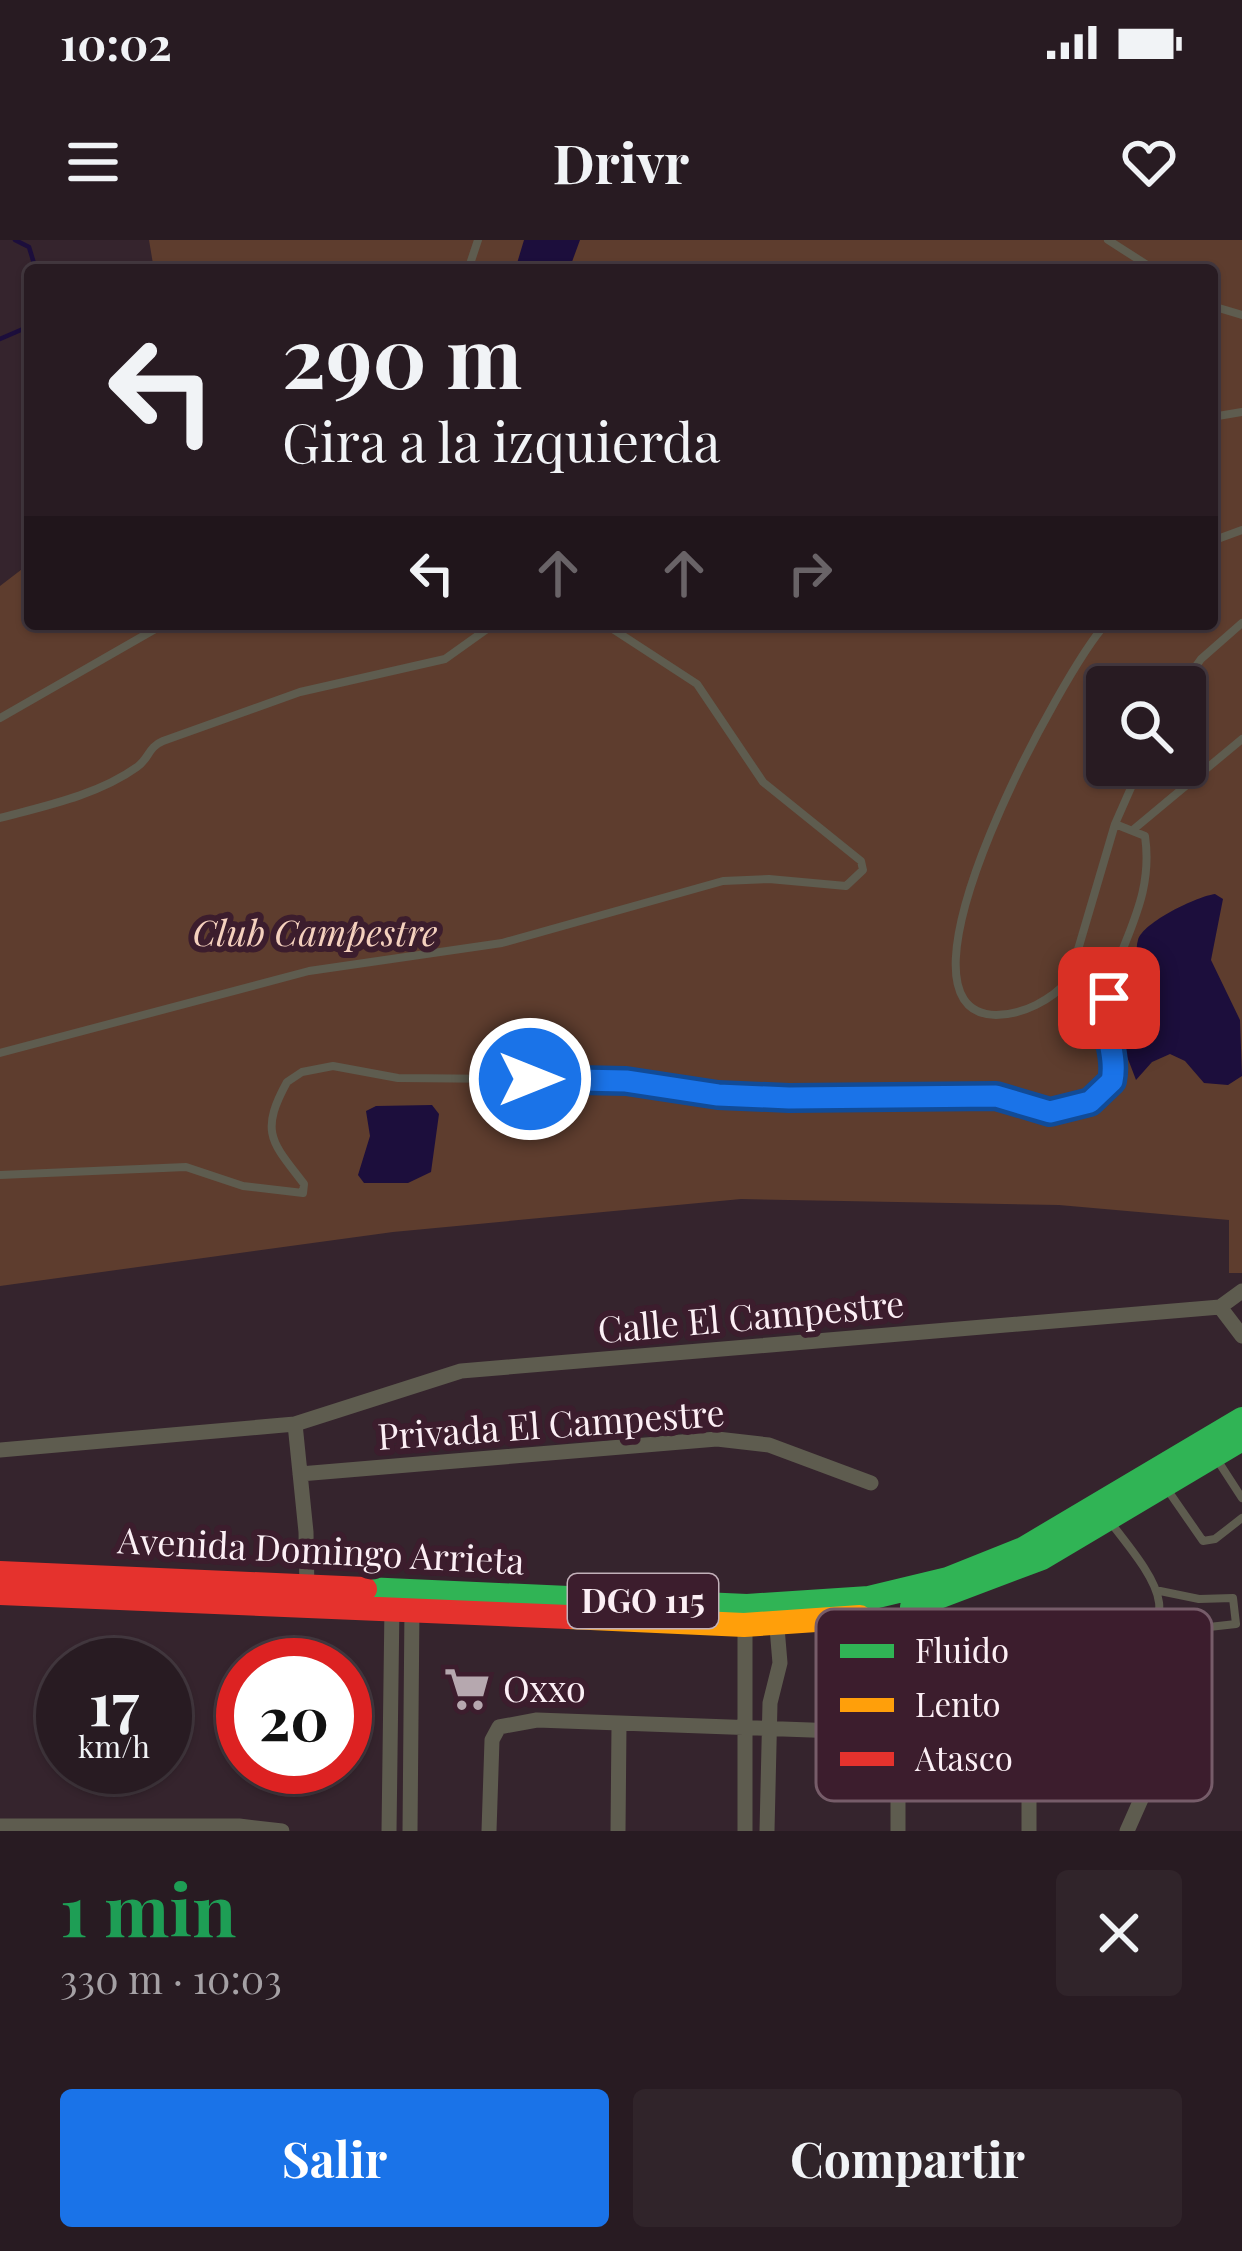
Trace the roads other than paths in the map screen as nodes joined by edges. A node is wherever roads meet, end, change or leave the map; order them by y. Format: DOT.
graph roads {
  1 [pos="1108,240"];
  2 [pos="1146,264"];
  3 [pos="1242,623"];
  4 [pos="154,630"];
  5 [pos="486,630"];
  6 [pos="614,630"];
  7 [pos="1102,630"];
  8 [pos="1196,666"];
  9 [pos="0,718"];
  10 [pos="1242,739"];
  11 [pos="1132,786"];
  12 [pos="0,818"];
  13 [pos="1114,824"];
  14 [pos="1134,829"];
  15 [pos="0,1053"];
  16 [pos="0,1175"];
  17 [pos="1242,1291"];
  18 [pos="1220,1307"];
  19 [pos="1242,1336"];
  20 [pos="1242,1419"];
  21 [pos="295,1424"];
  22 [pos="1242,1439"];
  23 [pos="0,1450"];
  24 [pos="1215,1456"];
  25 [pos="300,1474"];
  26 [pos="871,1483"];
  27 [pos="1166,1487"];
  28 [pos="1242,1498"];
  29 [pos="1242,1518"];
  30 [pos="1110,1522"];
  31 [pos="0,1573"];
  32 [pos="1160,1591"];
  33 [pos="0,1593"];
  34 [pos="307,1597"];
  35 [pos="402,1601"];
  36 [pos="900,1609"];
  37 [pos="1158,1609"];
  38 [pos="816,1615"];
  39 [pos="746,1616"];
  40 [pos="776,1616"];
  41 [pos="1212,1627"];
  42 [pos="745,1685"];
  43 [pos="774,1686"];
  44 [pos="619,1725"];
  45 [pos="747,1731"];
  46 [pos="768,1732"];
  47 [pos="816,1733"];
  48 [pos="1028,1801"];
  49 [pos="1141,1801"];
  50 [pos="0,1826"];
  51 [pos="282,1831"];
  52 [pos="389,1831"];
  53 [pos="410,1831"];
  54 [pos="489,1831"];
  55 [pos="618,1831"];
  56 [pos="745,1831"];
  57 [pos="766,1831"];
  58 [pos="1028,1831"];
  59 [pos="1127,1831"];
  1 -- 2 [label="lane"];
  3 -- 8 [label="lane"];
  4 -- 9 [label="lane"];
  5 -- 12 [label="lane"];
  6 -- 15 [label="lane"];
  7 -- 13 [label="lane"];
  10 -- 14 [label="lane"];
  11 -- 13 [label="lane"];
  13 -- 14 [label="lane"];
  14 -- 16 [label="lane"];
  17 -- 18 [label="street"];
  18 -- 19 [label="street"];
  18 -- 21 [label="street, Calle El Campestre"];
  20 -- 40 [label="main road, Avenida Domingo Arrieta / DGO 115"];
  21 -- 23 [label="street, Calle El Campestre"];
  21 -- 25 [label="street"];
  22 -- 24 [label="main road, Avenida Domingo Arrieta / DGO 115"];
  24 -- 27 [label="main road, Avenida Domingo Arrieta / DGO 115"];
  24 -- 28 [label="lane"];
  25 -- 26 [label="street, Privada El Campestre"];
  25 -- 34 [label="street"];
  27 -- 29 [label="lane"];
  27 -- 30 [label="main road, Avenida Domingo Arrieta / DGO 115"];
  30 -- 32 [label="lane"];
  30 -- 36 [label="main road, Avenida Domingo Arrieta / DGO 115"];
  31 -- 34 [label="main road, Avenida Domingo Arrieta / DGO 115"];
  32 -- 37 [label="lane"];
  32 -- 41 [label="lane"];
  33 -- 34 [label="main road, Avenida Domingo Arrieta / DGO 115"];
  34 -- 35 [label="main road, Avenida Domingo Arrieta / DGO 115"];
  35 -- 39 [label="main road, Avenida Domingo Arrieta / DGO 115"];
  35 -- 52 [label="street"];
  35 -- 53 [label="street"];
  38 -- 40 [label="main road, Avenida Domingo Arrieta / DGO 115"];
  39 -- 40 [label="main road, Avenida Domingo Arrieta / DGO 115"];
  39 -- 42 [label="street"];
  40 -- 43 [label="street"];
  42 -- 43 [label="street"];
  42 -- 45 [label="street"];
  43 -- 46 [label="street"];
  44 -- 45 [label="street"];
  44 -- 54 [label="street"];
  44 -- 55 [label="street"];
  45 -- 46 [label="street"];
  45 -- 56 [label="street"];
  46 -- 47 [label="street"];
  46 -- 57 [label="street"];
  48 -- 58 [label="street"];
  49 -- 59 [label="street"];
  50 -- 51 [label="street"];
}
